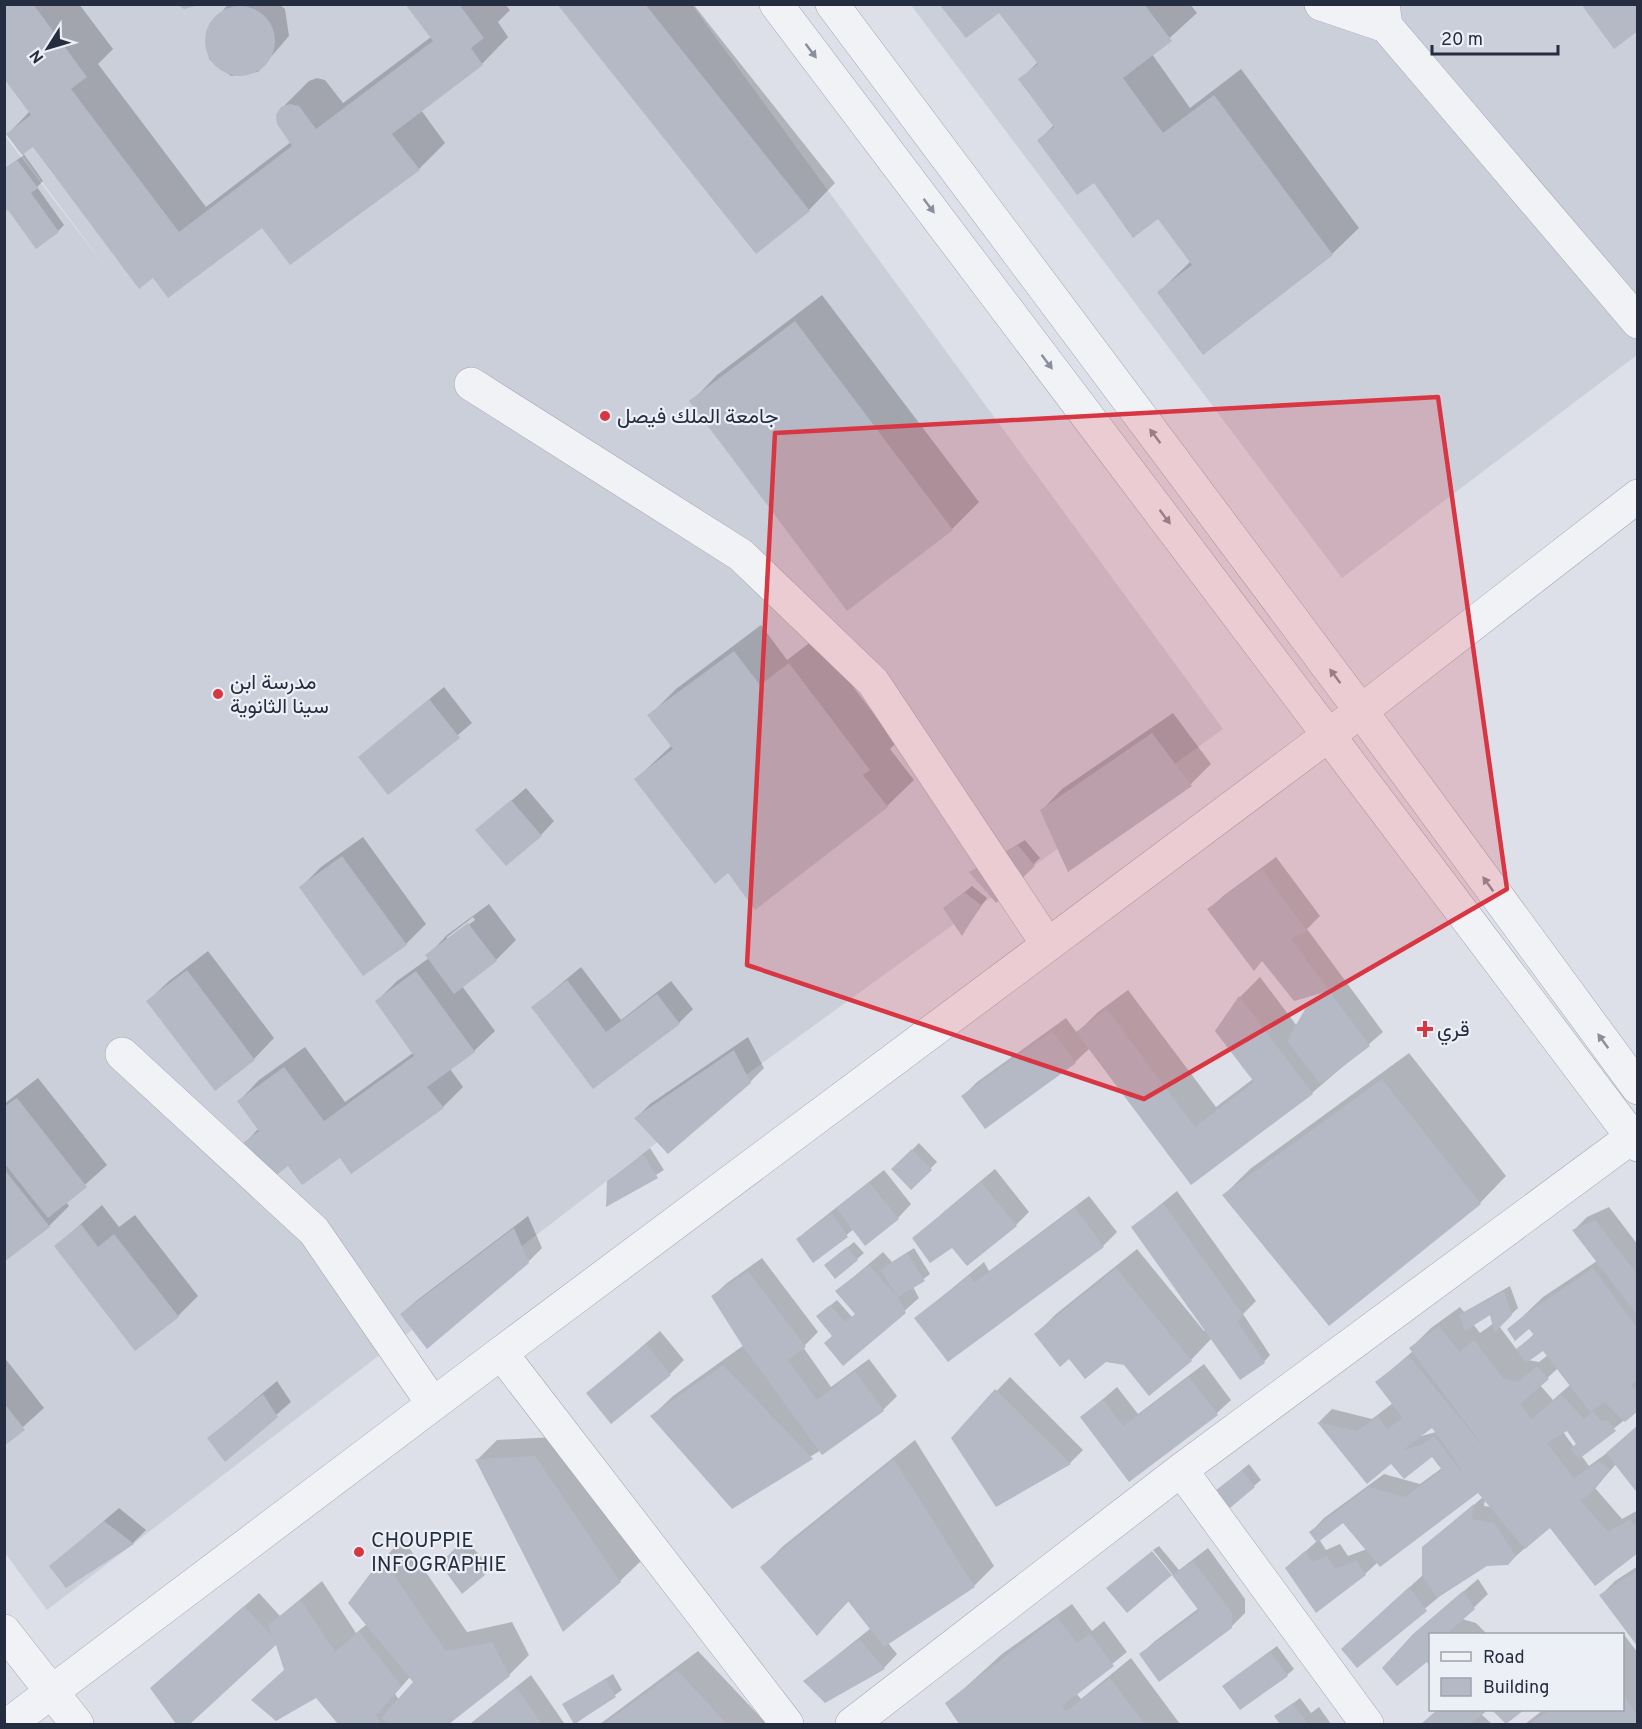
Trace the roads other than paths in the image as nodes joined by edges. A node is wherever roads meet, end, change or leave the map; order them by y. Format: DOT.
graph roads {
  1 [pos="776,4"];
  2 [pos="832,4"];
  3 [pos="1321,4"];
  4 [pos="1385,15"];
  5 [pos="1638,322"];
  6 [pos="471,384"];
  7 [pos="1638,496"];
  8 [pos="1361,711"];
  9 [pos="1330,734"];
  10 [pos="1048,945"];
  11 [pos="122,1054"];
  12 [pos="1638,1088"];
  13 [pos="1635,1141"];
  14 [pos="501,1353"];
  15 [pos="433,1404"];
  16 [pos="1181,1470"];
  17 [pos="4,1631"];
  18 [pos="52,1692"];
  19 [pos="9,1725"];
  20 [pos="77,1725"];
  21 [pos="787,1725"];
  22 [pos="852,1725"];
  23 [pos="1367,1725"];
  1 -- 9 [label="street, one-way"];
  8 -- 2 [label="street, one-way"];
  3 -- 4 [label="street"];
  4 -- 5 [label="street"];
  6 -- 10 [label="street"];
  7 -- 8 [label="street"];
  8 -- 9 [label="street"];
  12 -- 8 [label="street, one-way"];
  9 -- 10 [label="street"];
  9 -- 13 [label="street"];
  10 -- 14 [label="street"];
  11 -- 15 [label="street"];
  13 -- 16 [label="street"];
  14 -- 15 [label="street"];
  14 -- 21 [label="street"];
  15 -- 18 [label="street"];
  16 -- 22 [label="street"];
  16 -- 23 [label="street"];
  17 -- 18 [label="street"];
  18 -- 19 [label="street"];
  18 -- 20 [label="street"];
}
